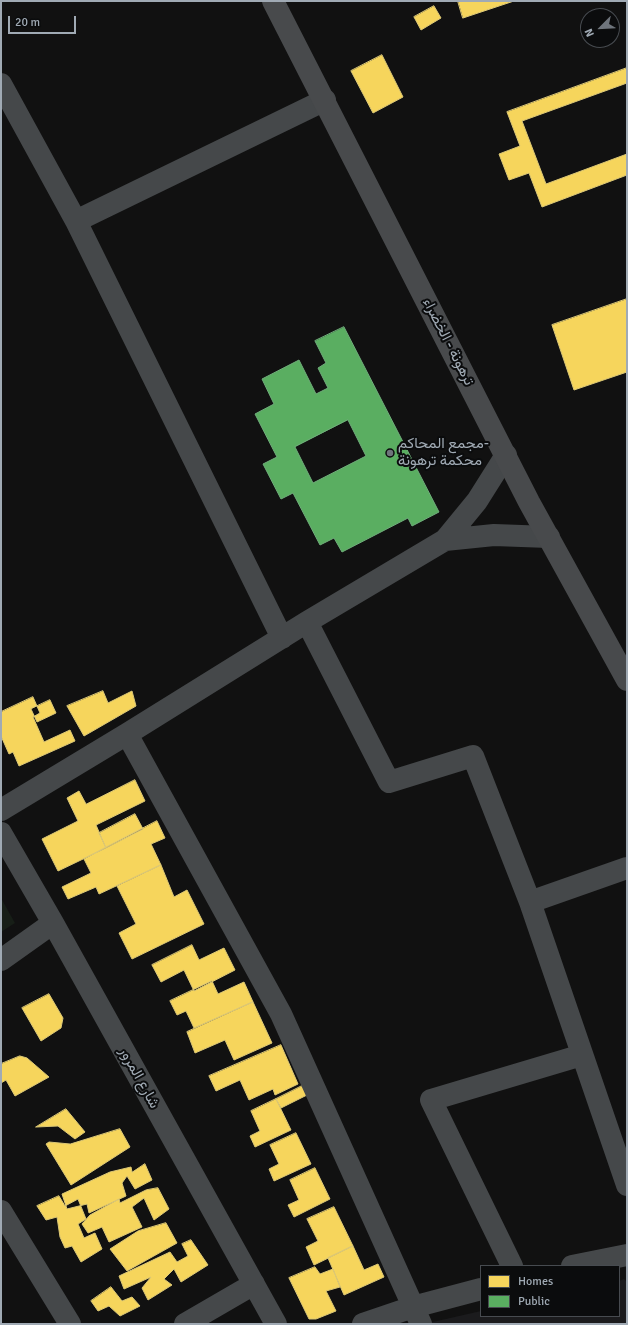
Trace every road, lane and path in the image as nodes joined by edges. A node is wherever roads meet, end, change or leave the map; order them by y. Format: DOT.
graph roads {
  1 [pos="273,1"];
  2 [pos="1,84"];
  3 [pos="325,100"];
  4 [pos="76,221"];
  5 [pos="506,455"];
  6 [pos="548,537"];
  7 [pos="445,540"];
  8 [pos="307,622"];
  9 [pos="282,638"];
  10 [pos="627,680"];
  11 [pos="127,734"];
  12 [pos="1,810"];
  13 [pos="1,833"];
  14 [pos="627,868"];
  15 [pos="530,902"];
  16 [pos="53,924"];
  17 [pos="1,960"];
  18 [pos="582,1055"];
  19 [pos="627,1184"];
  20 [pos="1,1211"];
  21 [pos="627,1254"];
  22 [pos="512,1265"];
  23 [pos="577,1265"];
  24 [pos="254,1284"];
  25 [pos="480,1289"];
  26 [pos="417,1315"];
  27 [pos="70,1324"];
  28 [pos="186,1324"];
  29 [pos="276,1324"];
  30 [pos="363,1324"];
  1 -- 3 [label="highway, ترهونة - الخضراء"];
  2 -- 4 [label="street"];
  3 -- 4 [label="street"];
  3 -- 5 [label="highway, ترهونة - الخضراء"];
  4 -- 9 [label="street"];
  5 -- 6 [label="highway, ترهونة - الخضراء"];
  5 -- 7 [label="street"];
  6 -- 7 [label="street"];
  6 -- 10 [label="highway, ترهونة - الخضراء"];
  7 -- 8 [label="street"];
  8 -- 9 [label="street"];
  8 -- 15 [label="street"];
  9 -- 11 [label="street"];
  11 -- 12 [label="street"];
  11 -- 26 [label="street"];
  13 -- 16 [label="street, شارع المرور"];
  14 -- 15 [label="street"];
  15 -- 18 [label="street"];
  16 -- 17 [label="street"];
  16 -- 24 [label="street, شارع المرور"];
  18 -- 19 [label="street"];
  18 -- 22 [label="street"];
  20 -- 27 [label="street"];
  21 -- 23 [label="street"];
  24 -- 28 [label="street"];
  24 -- 29 [label="street, شارع المرور"];
  25 -- 26 [label="street"];
  26 -- 30 [label="street"];
}
